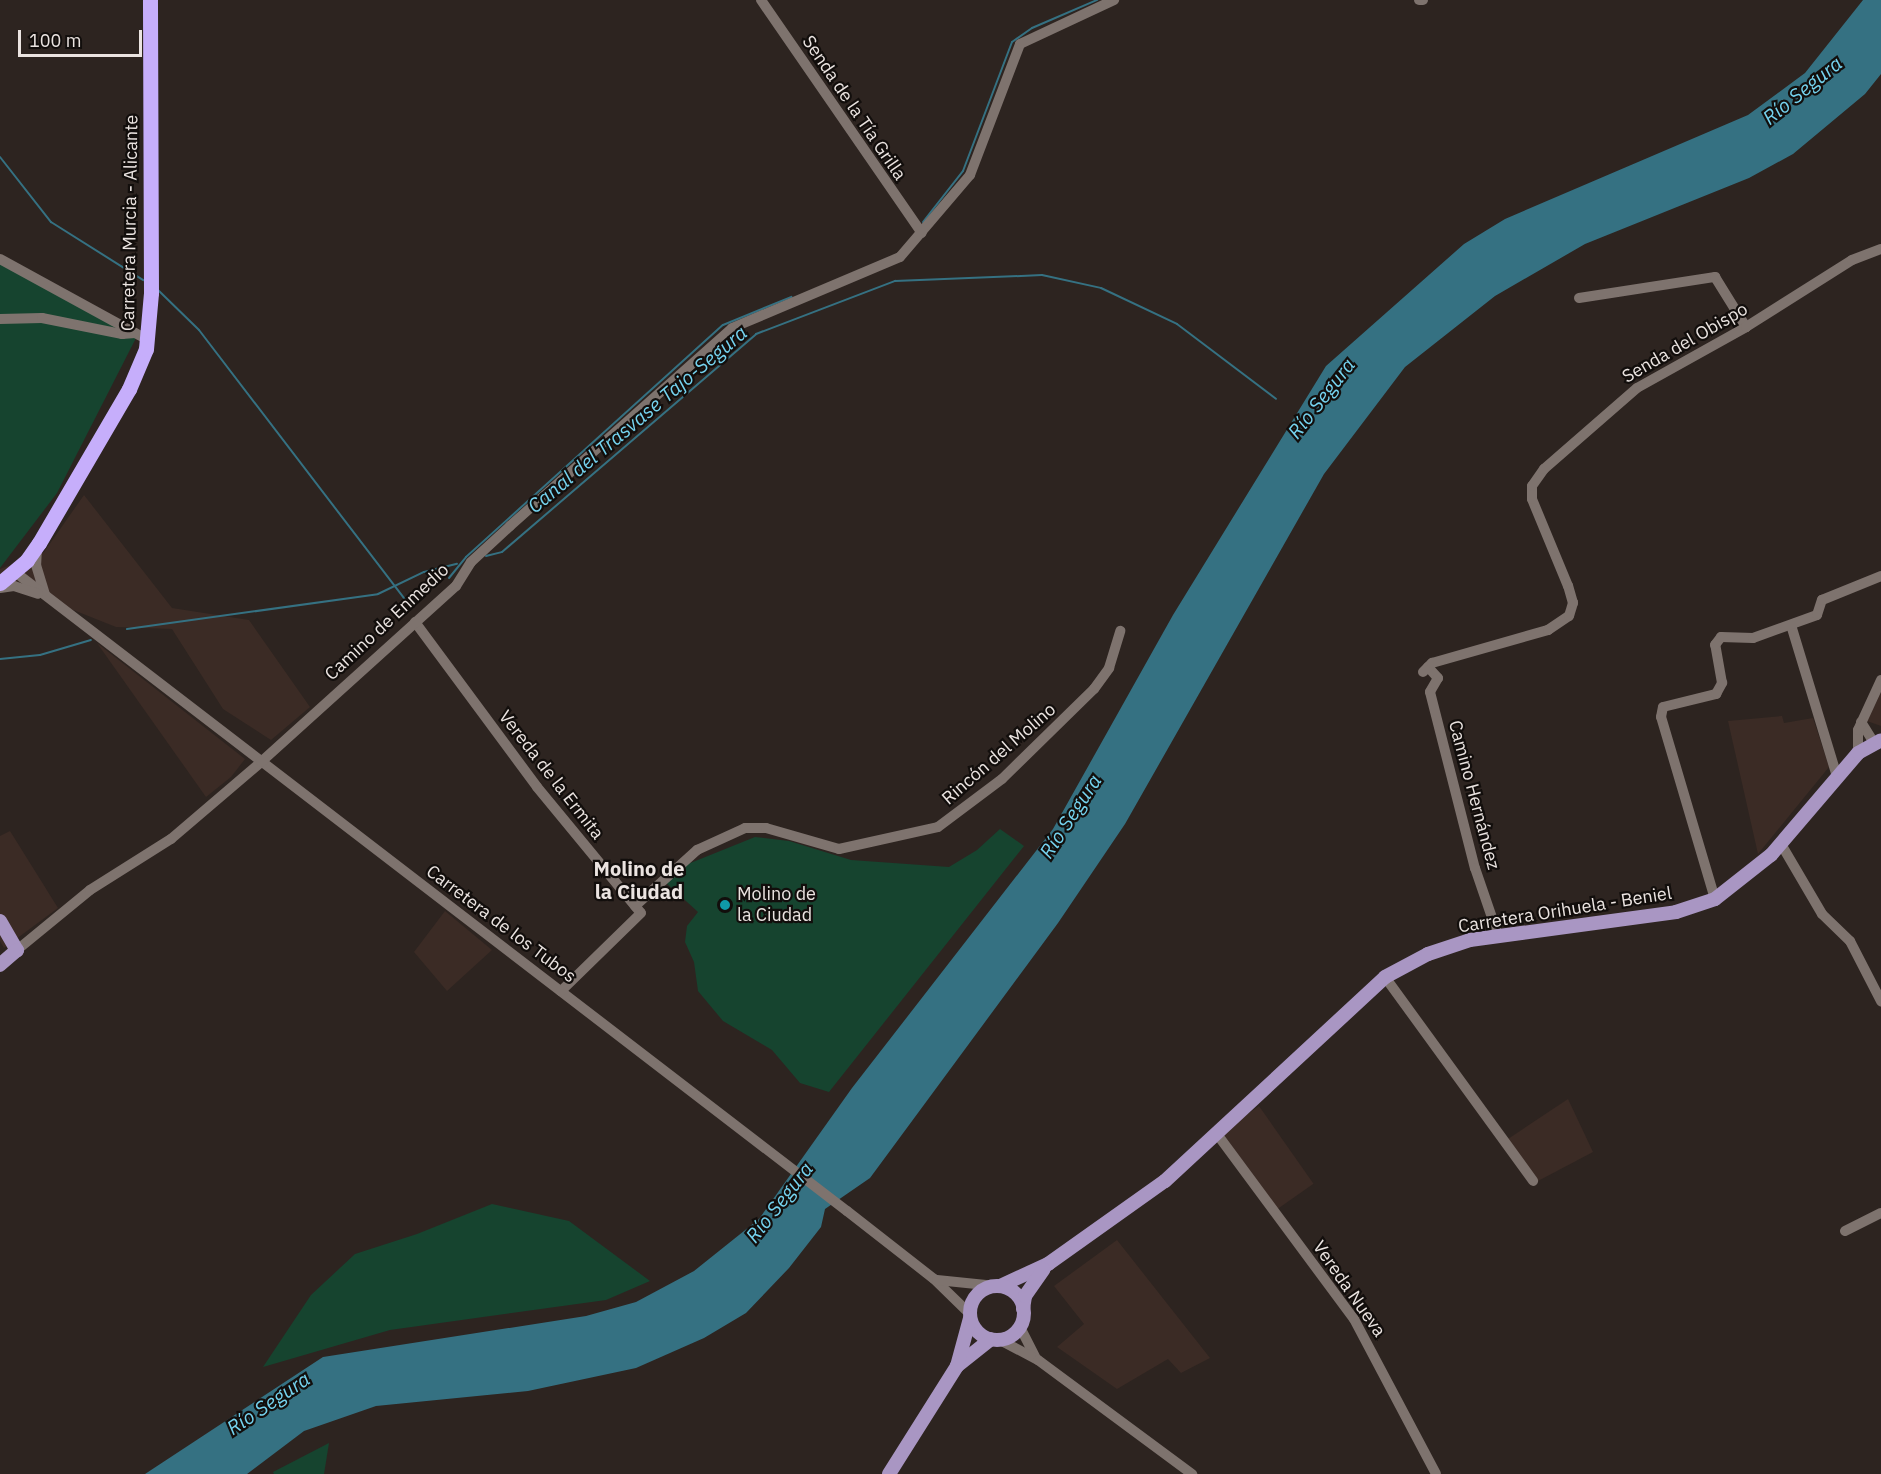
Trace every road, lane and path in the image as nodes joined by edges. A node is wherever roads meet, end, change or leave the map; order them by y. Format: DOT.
graph roads {
  1 [pos="150,0"];
  2 [pos="761,0"];
  3 [pos="1114,0"];
  4 [pos="921,232"];
  5 [pos="1881,249"];
  6 [pos="0,259"];
  7 [pos="1579,298"];
  8 [pos="0,319"];
  9 [pos="1746,327"];
  10 [pos="142,337"];
  11 [pos="39,543"];
  12 [pos="15,572"];
  13 [pos="1881,576"];
  14 [pos="0,583"];
  15 [pos="0,588"];
  16 [pos="47,597"];
  17 [pos="415,622"];
  18 [pos="1791,625"];
  19 [pos="1120,631"];
  20 [pos="1425,670"];
  21 [pos="1881,680"];
  22 [pos="1861,722"];
  23 [pos="1877,741"];
  24 [pos="1858,753"];
  25 [pos="261,762"];
  26 [pos="1837,776"];
  27 [pos="1780,844"];
  28 [pos="1715,899"];
  29 [pos="635,906"];
  30 [pos="0,921"];
  31 [pos="1498,935"];
  32 [pos="17,950"];
  33 [pos="0,965"];
  34 [pos="1385,977"];
  35 [pos="561,991"];
  36 [pos="1881,1001"];
  37 [pos="1217,1134"];
  38 [pos="1533,1181"];
  39 [pos="1881,1213"];
  40 [pos="1845,1231"];
  41 [pos="1048,1264"];
  42 [pos="934,1279"];
  43 [pos="998,1286"];
  44 [pos="1023,1309"];
  45 [pos="970,1316"];
  46 [pos="1020,1327"];
  47 [pos="995,1340"];
  48 [pos="1038,1360"];
  49 [pos="957,1366"];
  50 [pos="889,1474"];
  51 [pos="1192,1474"];
  52 [pos="1436,1474"];
  1 -- 10 [label="highway, Carretera Murcia - Alicante"];
  2 -- 4 [label="street, Senda de la Tía Grilla"];
  3 -- 4 [label="street, Camino de Enmedio"];
  4 -- 17 [label="street, Camino de Enmedio"];
  5 -- 9 [label="street, Senda del Obispo"];
  6 -- 10 [label="street"];
  7 -- 9 [label="street"];
  8 -- 10 [label="street"];
  9 -- 20 [label="street, Senda del Obispo"];
  10 -- 11 [label="highway, Carretera Murcia - Alicante"];
  11 -- 12 [label="highway, Carretera Murcia - Alicante"];
  11 -- 16 [label="street"];
  12 -- 14 [label="highway, Carretera Murcia - Alicante"];
  12 -- 16 [label="street, Carretera de los Tubos"];
  13 -- 18 [label="street"];
  15 -- 16 [label="street, Carretera de los Tubos"];
  16 -- 25 [label="street, Carretera de los Tubos"];
  17 -- 25 [label="street, Camino de Enmedio"];
  17 -- 29 [label="street, Vereda de la Ermita"];
  18 -- 26 [label="street"];
  18 -- 28 [label="street"];
  19 -- 29 [label="street, Rincón del Molino"];
  20 -- 31 [label="street, Camino Hernández"];
  21 -- 22 [label="street"];
  22 -- 23 [label="street"];
  22 -- 24 [label="street"];
  23 -- 24 [label="main road, Carretera Orihuela - Beniel"];
  24 -- 26 [label="main road, Carretera Orihuela - Beniel"];
  25 -- 32 [label="street, Camino de Enmedio"];
  25 -- 35 [label="street, Carretera de los Tubos"];
  26 -- 27 [label="main road, Carretera Orihuela - Beniel"];
  27 -- 28 [label="main road, Carretera Orihuela - Beniel"];
  27 -- 36 [label="street"];
  28 -- 31 [label="main road, Carretera Orihuela - Beniel"];
  29 -- 35 [label="street"];
  30 -- 32 [label="main road"];
  31 -- 34 [label="main road, Carretera Orihuela - Beniel"];
  32 -- 33 [label="main road, Camino de Enmedio"];
  34 -- 37 [label="main road, Carretera Orihuela - Beniel"];
  34 -- 38 [label="street"];
  35 -- 42 [label="street, Carretera de los Tubos"];
  37 -- 41 [label="main road, Carretera Orihuela - Beniel"];
  37 -- 52 [label="street, Vereda Nueva"];
  39 -- 40 [label="street"];
  41 -- 43 [label="main road, Carretera Orihuela - Beniel"];
  41 -- 44 [label="main road, Carretera Orihuela - Beniel"];
  42 -- 43 [label="street, Carretera de los Tubos"];
  42 -- 45 [label="street, Carretera de los Tubos"];
  43 -- 44 [label="main road"];
  43 -- 45 [label="main road"];
  44 -- 46 [label="main road"];
  45 -- 47 [label="main road"];
  45 -- 49 [label="main road"];
  46 -- 47 [label="main road"];
  46 -- 48 [label="street"];
  47 -- 48 [label="street"];
  47 -- 49 [label="main road"];
  48 -- 51 [label="street"];
  49 -- 50 [label="main road"];
}
